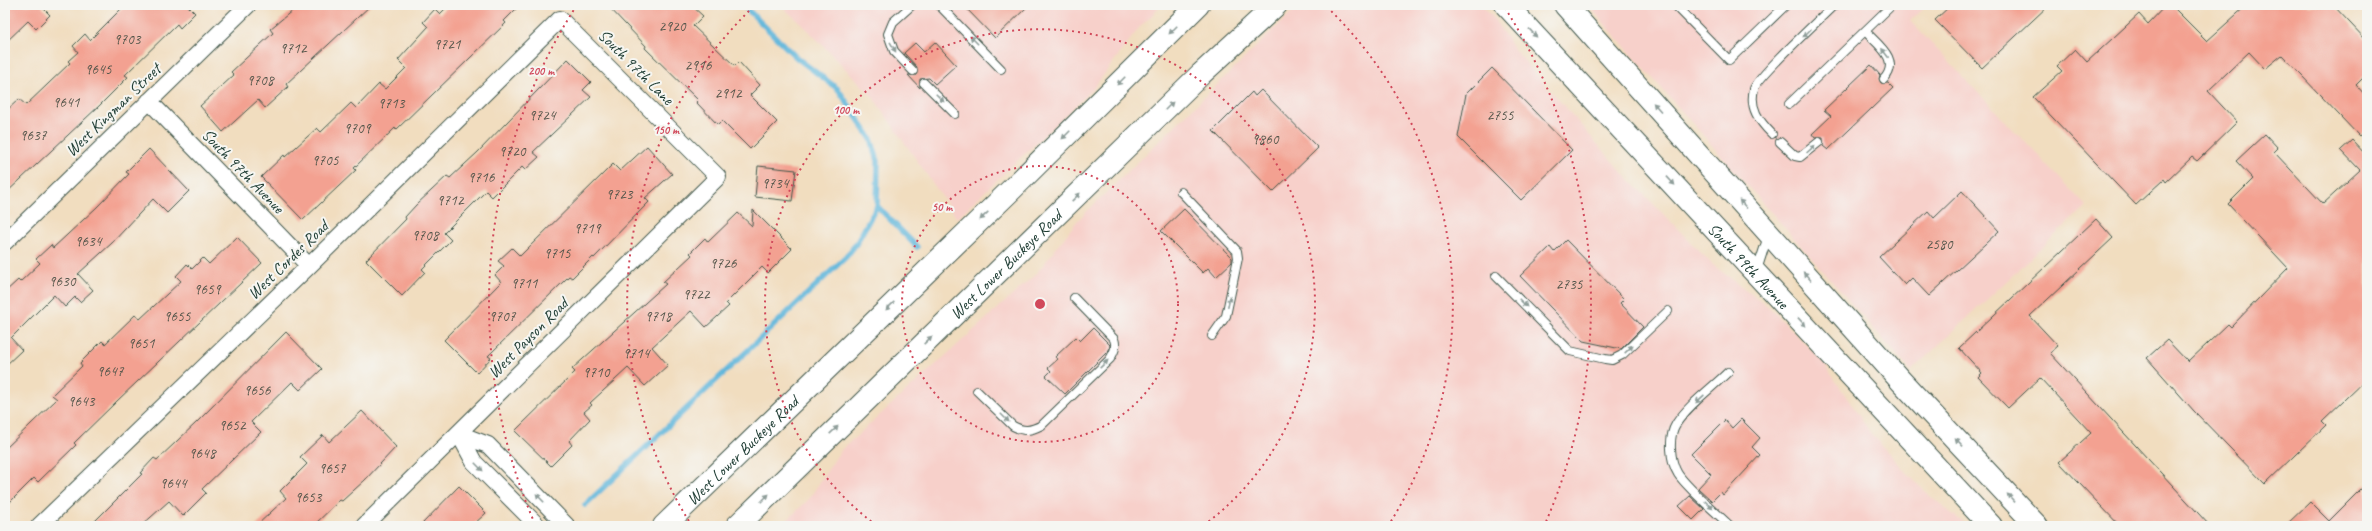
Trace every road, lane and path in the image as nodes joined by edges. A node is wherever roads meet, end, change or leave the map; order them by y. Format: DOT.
graph roads {
  1 [pos="248,5"];
  2 [pos="912,5"];
  3 [pos="939,5"];
  4 [pos="1198,5"];
  5 [pos="1276,5"];
  6 [pos="1506,5"];
  7 [pos="1565,5"];
  8 [pos="1675,5"];
  9 [pos="1786,5"];
  10 [pos="1834,5"];
  11 [pos="1892,5"];
  12 [pos="560,19"];
  13 [pos="1865,32"];
  14 [pos="1001,69"];
  15 [pos="913,71"];
  16 [pos="1884,79"];
  17 [pos="924,83"];
  18 [pos="149,101"];
  19 [pos="1789,104"];
  20 [pos="955,114"];
  21 [pos="1772,134"];
  22 [pos="1780,142"];
  23 [pos="1819,142"];
  24 [pos="718,177"];
  25 [pos="1181,192"];
  26 [pos="1769,234"];
  27 [pos="5,242"];
  28 [pos="309,266"];
  29 [pos="1756,273"];
  30 [pos="1496,276"];
  31 [pos="1074,298"];
  32 [pos="1668,310"];
  33 [pos="1212,336"];
  34 [pos="1728,372"];
  35 [pos="977,391"];
  36 [pos="459,434"];
  37 [pos="1985,471"];
  38 [pos="1959,492"];
  39 [pos="39,526"];
  40 [pos="364,526"];
  41 [pos="538,526"];
  42 [pos="567,526"];
  43 [pos="664,526"];
  44 [pos="737,526"];
  45 [pos="1730,526"];
  46 [pos="1991,526"];
  47 [pos="2037,526"];
  1 -- 18 [label="street, West Kingman Street"];
  2 -- 15 [label="lane, one-way"];
  14 -- 3 [label="lane, one-way"];
  4 -- 43 [label="main road, West Lower Buckeye Road, one-way"];
  44 -- 5 [label="main road, West Lower Buckeye Road, one-way"];
  6 -- 29 [label="main road, South 99th Avenue, one-way"];
  26 -- 7 [label="main road, South 99th Avenue, one-way"];
  8 -- 9 [label="lane"];
  10 -- 21 [label="lane, one-way"];
  11 -- 13 [label="lane"];
  12 -- 24 [label="street, South 97th Lane"];
  12 -- 28 [label="street, West Cordes Road"];
  16 -- 13 [label="lane, one-way"];
  13 -- 19 [label="lane"];
  17 -- 20 [label="lane, one-way"];
  18 -- 27 [label="street, West Kingman Street"];
  18 -- 28 [label="street, South 97th Avenue"];
  22 -- 23 [label="lane, one-way"];
  24 -- 36 [label="street, West Payson Road"];
  33 -- 25 [label="lane, one-way"];
  26 -- 29 [label="lane"];
  37 -- 26 [label="main road, South 99th Avenue, one-way"];
  28 -- 39 [label="street, West Cordes Road"];
  29 -- 38 [label="main road, South 99th Avenue, one-way"];
  30 -- 32 [label="lane, one-way"];
  35 -- 31 [label="lane, one-way"];
  34 -- 45 [label="lane, one-way"];
  36 -- 40 [label="street, West Payson Road"];
  36 -- 41 [label="street, one-way"];
  42 -- 36 [label="street, one-way"];
  37 -- 38 [label="main road"];
  47 -- 37 [label="main road, South 99th Avenue, one-way"];
  38 -- 46 [label="main road, South 99th Avenue"];
}
